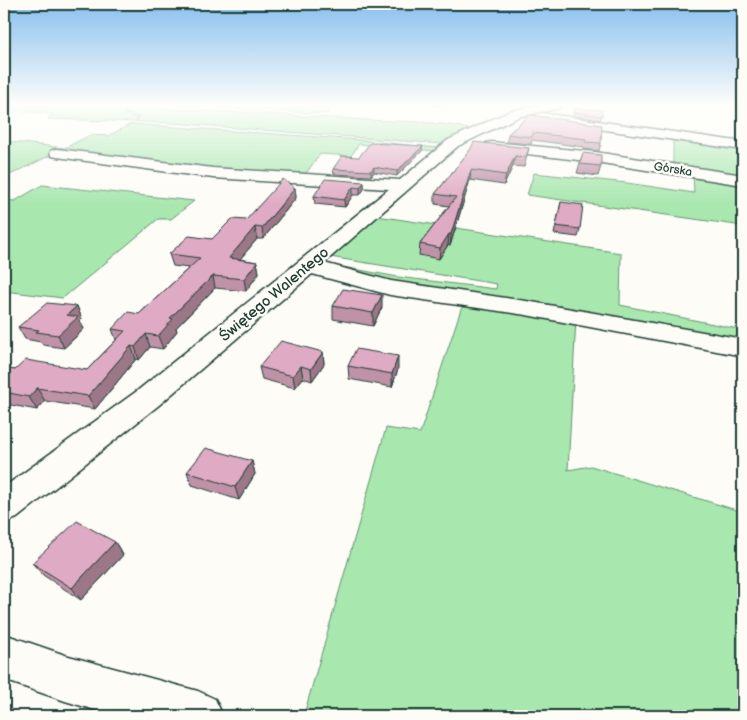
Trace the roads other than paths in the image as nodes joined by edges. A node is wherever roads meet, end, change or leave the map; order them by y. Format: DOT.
graph roads {
  1 [pos="459,139"];
  2 [pos="696,139"];
  3 [pos="453,142"];
  4 [pos="743,146"];
  5 [pos="57,153"];
  6 [pos="743,180"];
  7 [pos="404,185"];
  8 [pos="308,266"];
  9 [pos="743,348"];
  10 [pos="4,507"];
  11 [pos="4,656"];
  12 [pos="198,716"];
  1 -- 3 [label="street, Świętego Walentego"];
  2 -- 4 [label="street"];
  3 -- 6 [label="street, Górska"];
  3 -- 7 [label="street, Świętego Walentego"];
  5 -- 7 [label="street"];
  7 -- 8 [label="street, Świętego Walentego"];
  8 -- 9 [label="street"];
  8 -- 10 [label="street, Świętego Walentego"];
  11 -- 12 [label="street"];
}
